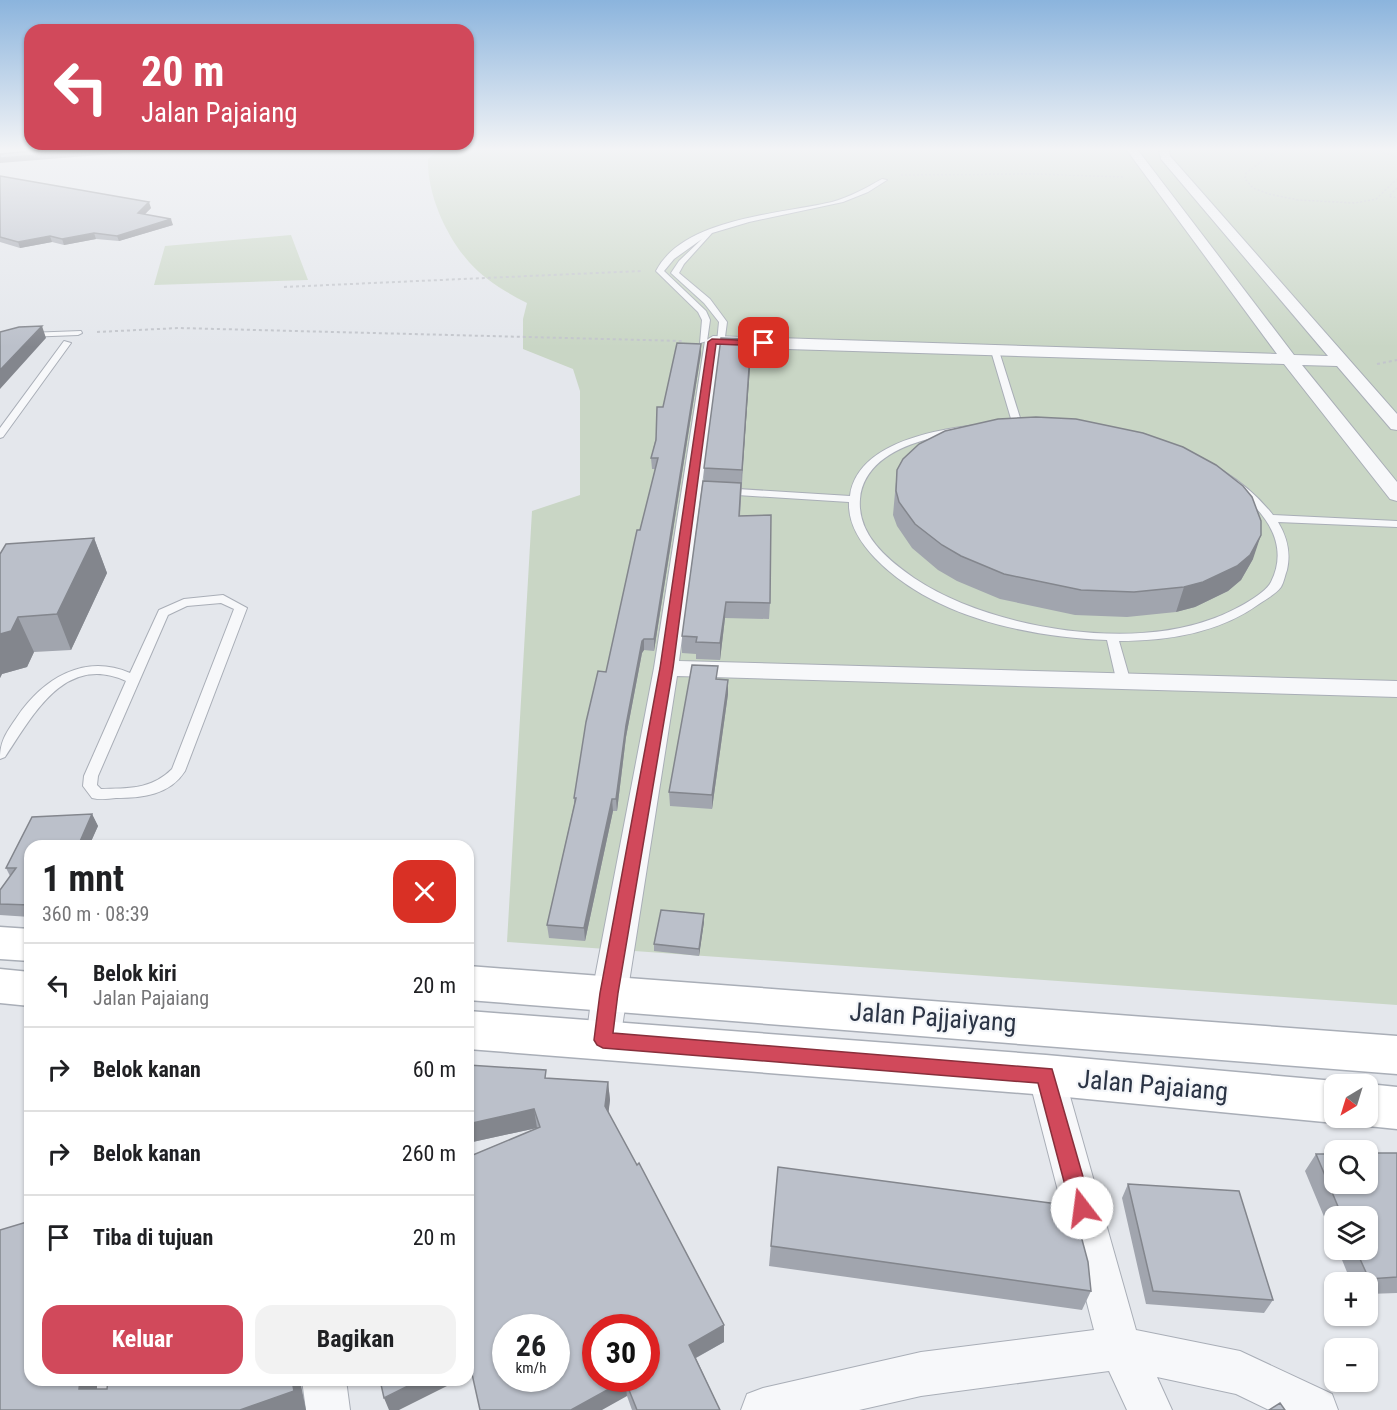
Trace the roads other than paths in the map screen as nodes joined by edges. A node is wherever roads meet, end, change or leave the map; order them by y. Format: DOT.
graph roads {
  1 [pos="774,215"];
  2 [pos="1178,215"];
  3 [pos="1214,215"];
  4 [pos="711,231"];
  5 [pos="78,333"];
  6 [pos="0,336"];
  7 [pos="712,342"];
  8 [pos="67,343"];
  9 [pos="995,351"];
  10 [pos="1290,361"];
  11 [pos="1341,361"];
  12 [pos="1017,423"];
  13 [pos="1397,425"];
  14 [pos="0,435"];
  15 [pos="703,490"];
  16 [pos="1397,495"];
  17 [pos="855,499"];
  18 [pos="1272,518"];
  19 [pos="1397,524"];
  20 [pos="1112,637"];
  21 [pos="666,668"];
  22 [pos="132,679"];
  23 [pos="1124,683"];
  24 [pos="1397,689"];
  25 [pos="0,754"];
  26 [pos="0,943"];
  27 [pos="24,945"];
  28 [pos="474,983"];
  29 [pos="0,986"];
  30 [pos="24,988"];
  31 [pos="609,993"];
  32 [pos="474,1030"];
  33 [pos="603,1040"];
  34 [pos="1397,1055"];
  35 [pos="1046,1075"];
  36 [pos="1324,1101"];
  37 [pos="1378,1106"];
  38 [pos="1397,1108"];
  39 [pos="1120,1348"];
  40 [pos="325,1386"];
  41 [pos="328,1410"];
  42 [pos="763,1410"];
  43 [pos="1150,1410"];
  44 [pos="1316,1410"];
  1 -- 4 [label="lane"];
  2 -- 10 [label="street"];
  3 -- 11 [label="street"];
  4 -- 7 [label="lane"];
  4 -- 7 [label="lane"];
  5 -- 6 [label="lane"];
  7 -- 9 [label="street"];
  7 -- 15 [label="street"];
  8 -- 14 [label="lane"];
  9 -- 10 [label="street"];
  9 -- 12 [label="lane"];
  10 -- 11 [label="street"];
  10 -- 16 [label="street"];
  11 -- 13 [label="street"];
  12 -- 17 [label="lane"];
  12 -- 18 [label="lane"];
  15 -- 17 [label="lane"];
  15 -- 21 [label="street"];
  17 -- 20 [label="lane"];
  18 -- 19 [label="lane"];
  18 -- 20 [label="lane"];
  20 -- 23 [label="lane"];
  21 -- 23 [label="street"];
  21 -- 31 [label="street"];
  22 -- 22 [label="lane"];
  22 -- 25 [label="lane"];
  23 -- 24 [label="street"];
  26 -- 27 [label="main road"];
  28 -- 31 [label="main road, Jalan Pajjaiyang"];
  29 -- 30 [label="main road"];
  31 -- 33 [label="street"];
  31 -- 34 [label="main road, Jalan Pajjaiyang"];
  32 -- 33 [label="main road, Jalan Pajaiang"];
  33 -- 35 [label="main road, Jalan Pajaiang"];
  35 -- 36 [label="main road, Jalan Pajaiang"];
  35 -- 39 [label="street"];
  37 -- 38 [label="main road"];
  39 -- 42 [label="street"];
  39 -- 43 [label="street"];
  39 -- 44 [label="street"];
  40 -- 41 [label="street"];
}
